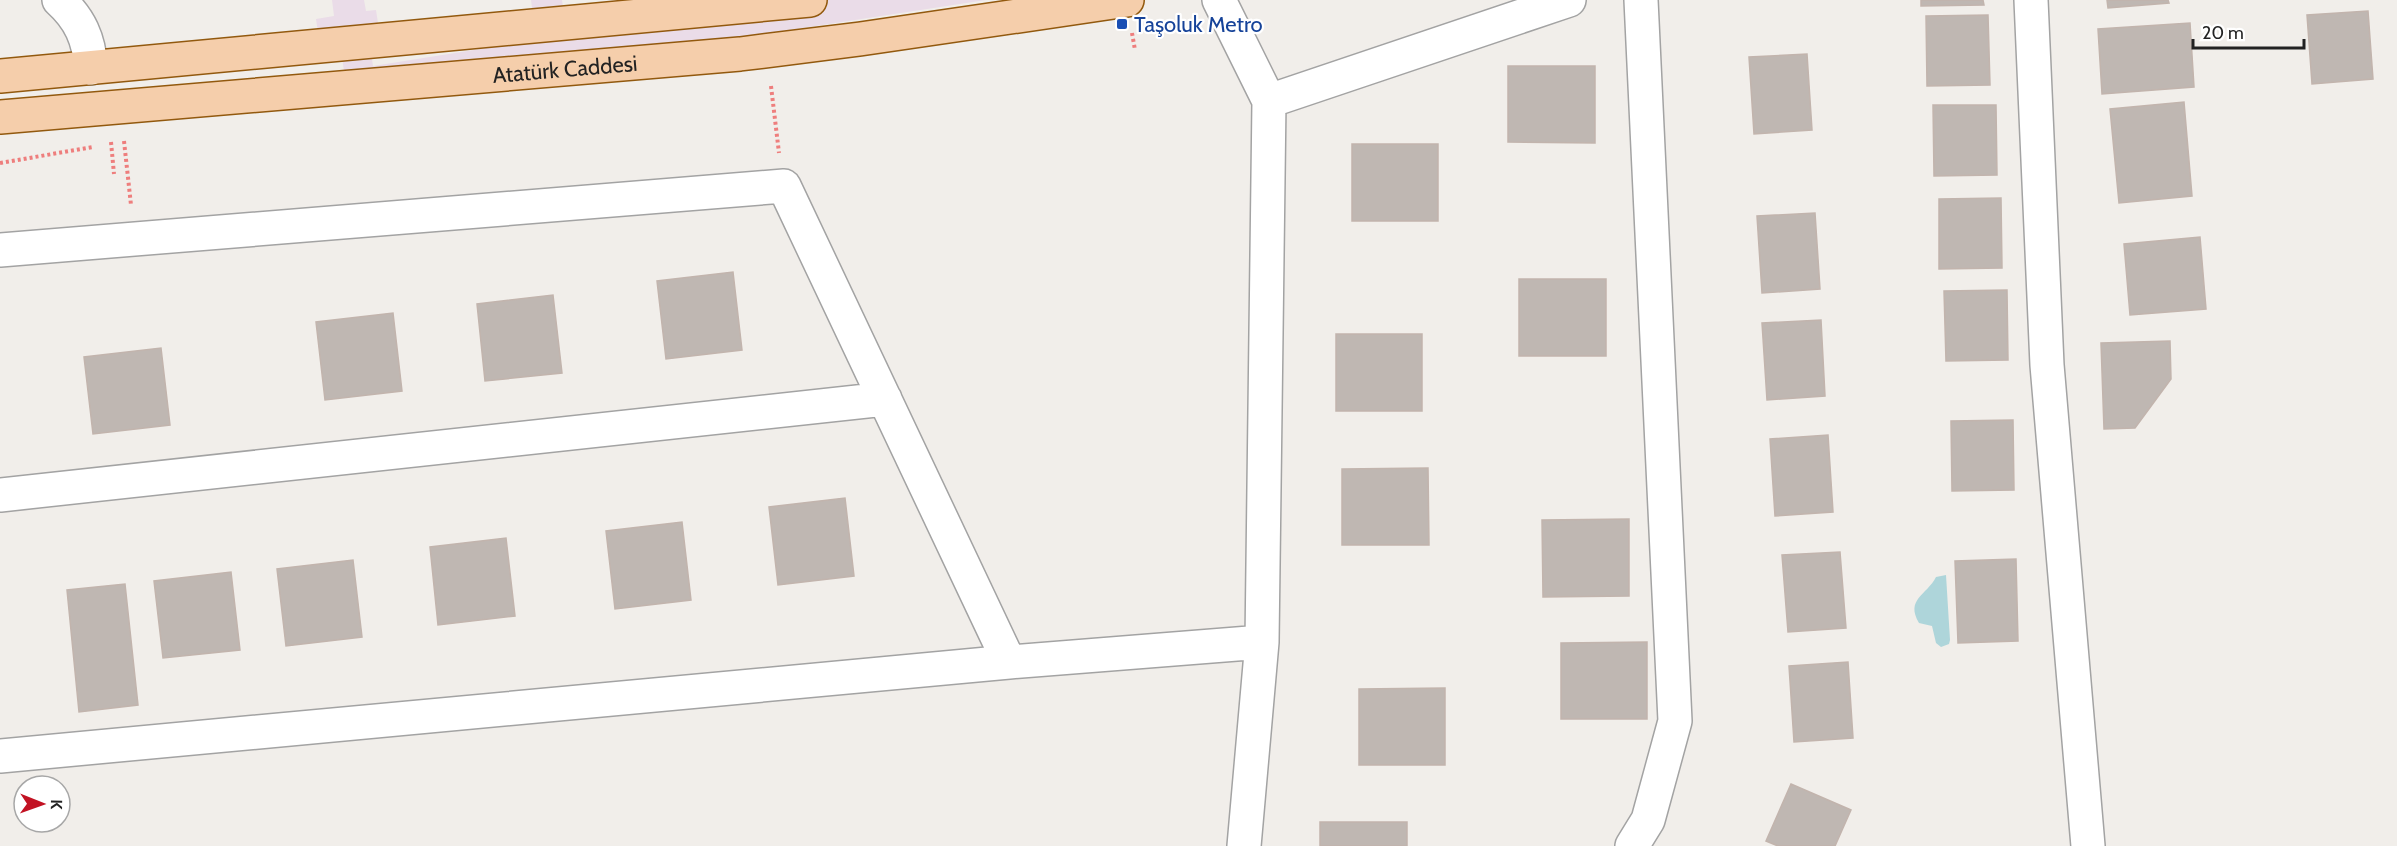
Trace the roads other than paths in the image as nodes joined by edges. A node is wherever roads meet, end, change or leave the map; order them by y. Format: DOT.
graph roads {
  1 [pos="59,0"];
  2 [pos="810,0"];
  3 [pos="1127,0"];
  4 [pos="1219,0"];
  5 [pos="1569,0"];
  6 [pos="1641,0"];
  7 [pos="2031,0"];
  8 [pos="732,4"];
  9 [pos="91,68"];
  10 [pos="0,76"];
  11 [pos="1269,101"];
  12 [pos="0,117"];
  13 [pos="0,250"];
  14 [pos="885,399"];
  15 [pos="0,495"];
  16 [pos="1262,642"];
  17 [pos="1009,662"];
  18 [pos="0,756"];
  19 [pos="1244,846"];
  20 [pos="1632,846"];
  21 [pos="2088,846"];
  1 -- 9 [label="street"];
  2 -- 8 [label="main road, Atatürk Caddesi"];
  3 -- 12 [label="main road, Atatürk Caddesi"];
  4 -- 11 [label="street"];
  5 -- 11 [label="street"];
  6 -- 20 [label="street"];
  7 -- 21 [label="street"];
  8 -- 9 [label="main road, Atatürk Caddesi"];
  9 -- 10 [label="main road, Atatürk Caddesi"];
  11 -- 16 [label="street"];
  13 -- 14 [label="street"];
  14 -- 15 [label="street"];
  14 -- 17 [label="street"];
  16 -- 17 [label="street"];
  16 -- 19 [label="street"];
  17 -- 18 [label="street"];
}
